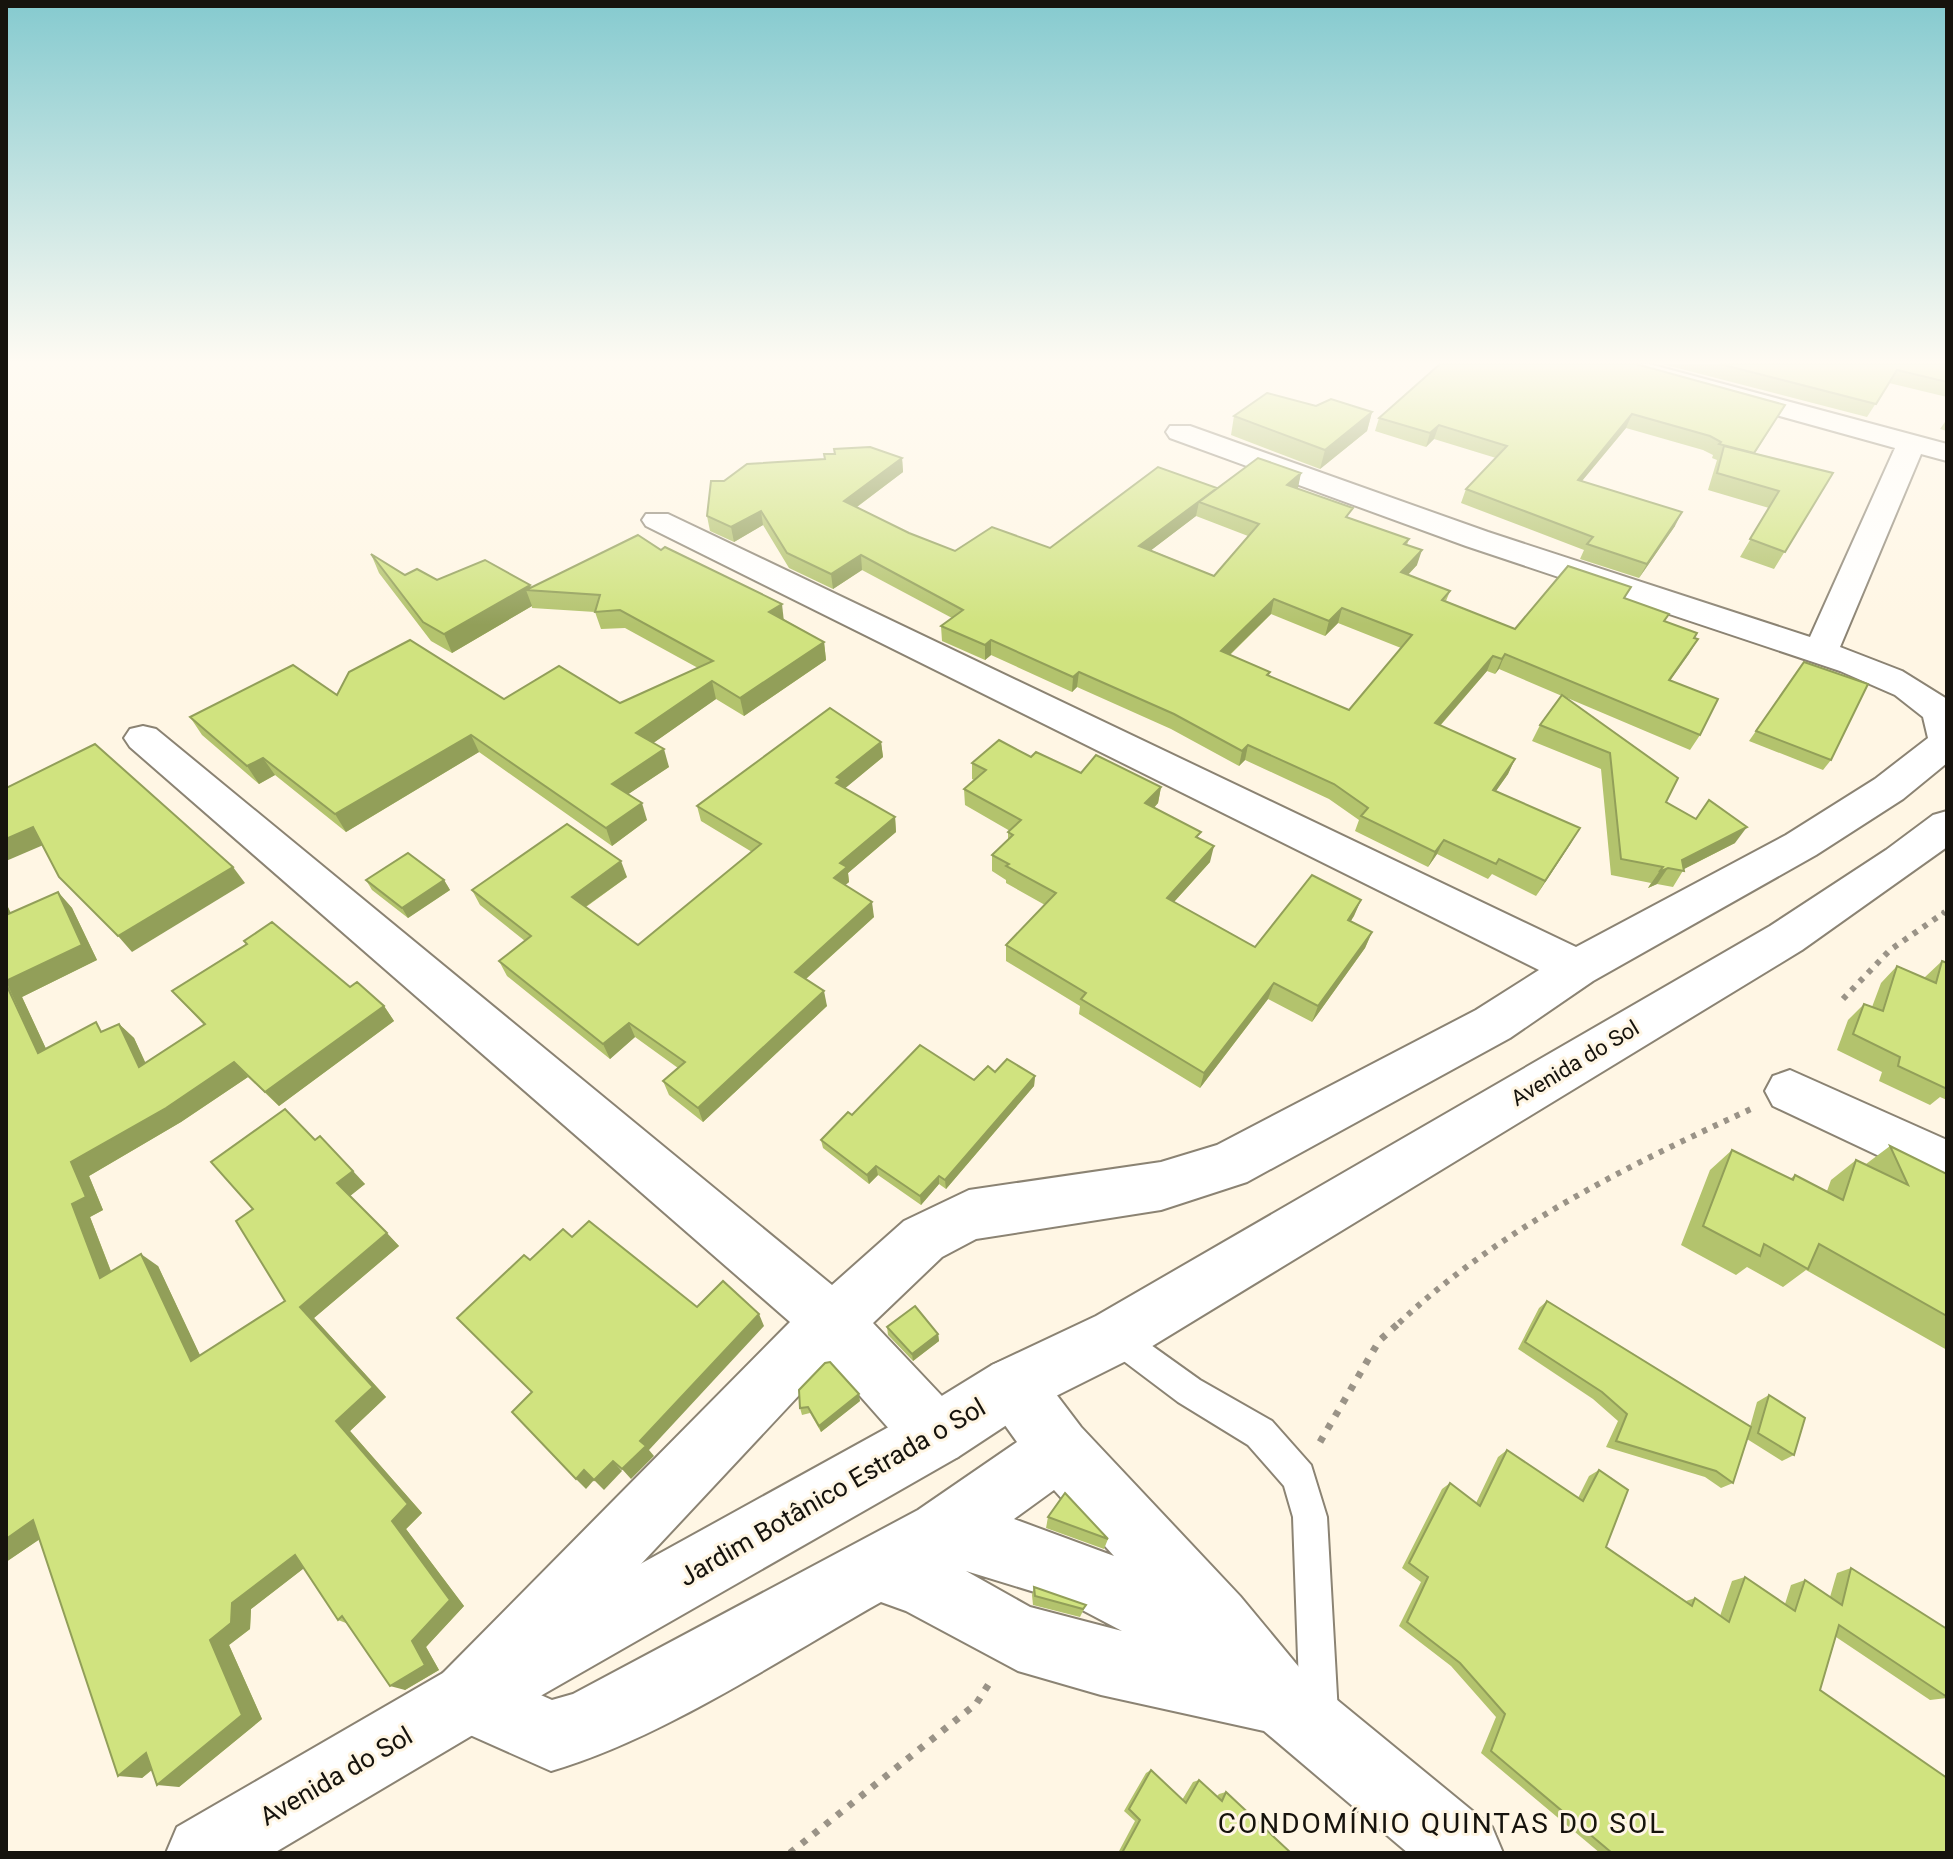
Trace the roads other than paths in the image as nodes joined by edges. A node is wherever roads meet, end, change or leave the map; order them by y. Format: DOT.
graph roads {
  1 [pos="1232,451"];
  2 [pos="1928,451"];
  3 [pos="657,520"];
  4 [pos="1821,652"];
  5 [pos="143,738"];
  6 [pos="1947,825"];
  7 [pos="1577,968"];
  8 [pos="1790,1091"];
  9 [pos="1947,1165"];
  10 [pos="1196,1288"];
  11 [pos="831,1320"];
  12 [pos="1116,1336"];
  13 [pos="1013,1386"];
  14 [pos="936,1435"];
  15 [pos="1059,1449"];
  16 [pos="941,1533"];
  17 [pos="877,1568"];
  18 [pos="468,1698"];
  19 [pos="1288,1707"];
  20 [pos="203,1853"];
  21 [pos="1466,1853"];
  1 -- 4 [label="street"];
  2 -- 4 [label="street"];
  3 -- 7 [label="street"];
  4 -- 7 [label="street"];
  5 -- 11 [label="street"];
  6 -- 10 [label="street, Avenida do Sol"];
  7 -- 11 [label="street"];
  8 -- 9 [label="street"];
  10 -- 12 [label="street, Jardim Botânico Estrada o Sol"];
  11 -- 14 [label="street"];
  11 -- 18 [label="street"];
  12 -- 13 [label="street, Jardim Botânico Estrada o Sol"];
  12 -- 19 [label="lane"];
  13 -- 14 [label="street, Jardim Botânico Estrada o Sol"];
  13 -- 15 [label="street"];
  14 -- 18 [label="street, Jardim Botânico Estrada o Sol"];
  15 -- 16 [label="street"];
  15 -- 19 [label="street"];
  16 -- 17 [label="street"];
  16 -- 19 [label="street"];
  17 -- 18 [label="street"];
  17 -- 19 [label="street"];
  18 -- 20 [label="street, Avenida do Sol"];
  19 -- 21 [label="street"];
}
